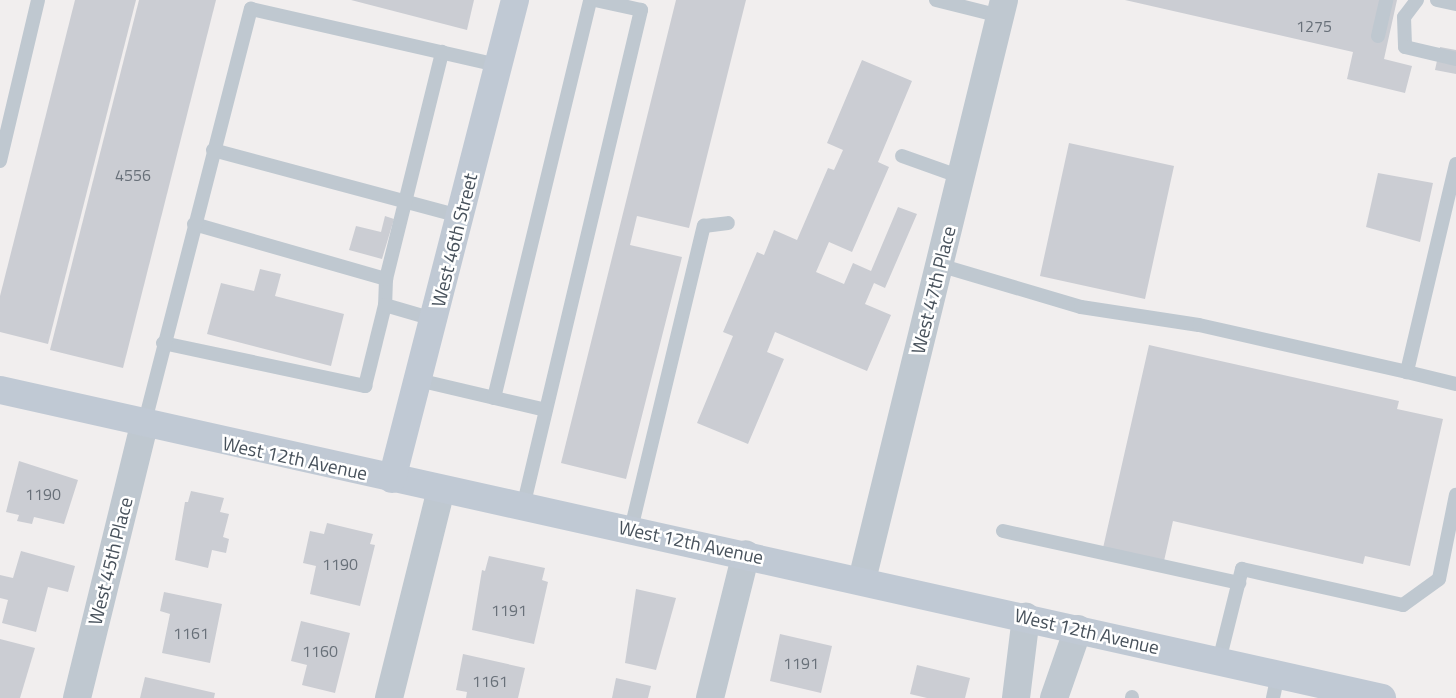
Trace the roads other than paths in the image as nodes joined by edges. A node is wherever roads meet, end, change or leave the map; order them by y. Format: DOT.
graph roads {
  1 [pos="38,0"];
  2 [pos="515,0"];
  3 [pos="590,0"];
  4 [pos="596,0"];
  5 [pos="936,0"];
  6 [pos="1386,0"];
  7 [pos="1417,0"];
  8 [pos="1437,0"];
  9 [pos="1456,4"];
  10 [pos="1002,8"];
  11 [pos="1378,36"];
  12 [pos="442,52"];
  13 [pos="1456,59"];
  14 [pos="498,65"];
  15 [pos="213,150"];
  16 [pos="902,156"];
  17 [pos="0,161"];
  18 [pos="1456,164"];
  19 [pos="961,177"];
  20 [pos="404,202"];
  21 [pos="460,216"];
  22 [pos="194,224"];
  23 [pos="728,224"];
  24 [pos="939,265"];
  25 [pos="386,279"];
  26 [pos="385,306"];
  27 [pos="433,319"];
  28 [pos="162,343"];
  29 [pos="1407,372"];
  30 [pos="418,380"];
  31 [pos="1456,384"];
  32 [pos="0,390"];
  33 [pos="494,398"];
  34 [pos="546,410"];
  35 [pos="144,425"];
  36 [pos="392,479"];
  37 [pos="441,490"];
  38 [pos="1456,496"];
  39 [pos="523,507"];
  40 [pos="631,530"];
  41 [pos="1003,531"];
  42 [pos="746,554"];
  43 [pos="862,580"];
  44 [pos="1239,583"];
  45 [pos="1026,617"];
  46 [pos="1078,629"];
  47 [pos="1219,661"];
  48 [pos="1276,686"];
  49 [pos="77,698"];
  50 [pos="389,698"];
  51 [pos="710,698"];
  52 [pos="1016,698"];
  53 [pos="1054,698"];
  54 [pos="1382,698"];
  1 -- 17 [label="lane"];
  2 -- 14 [label="main road, West 46th Street"];
  3 -- 33 [label="lane"];
  4 -- 34 [label="lane"];
  5 -- 10 [label="lane"];
  6 -- 11 [label="lane"];
  7 -- 13 [label="lane"];
  8 -- 9 [label="lane"];
  10 -- 19 [label="street, West 47th Place"];
  12 -- 14 [label="lane"];
  12 -- 15 [label="lane"];
  12 -- 20 [label="lane"];
  14 -- 21 [label="main road, West 46th Street"];
  15 -- 20 [label="lane"];
  15 -- 22 [label="lane"];
  16 -- 19 [label="lane"];
  18 -- 29 [label="lane"];
  19 -- 24 [label="street, West 47th Place"];
  20 -- 21 [label="lane"];
  20 -- 25 [label="lane"];
  21 -- 27 [label="main road, West 46th Street"];
  22 -- 25 [label="lane"];
  22 -- 28 [label="lane"];
  23 -- 40 [label="lane"];
  24 -- 29 [label="lane"];
  24 -- 43 [label="street, West 47th Place"];
  25 -- 26 [label="lane"];
  26 -- 27 [label="lane"];
  26 -- 28 [label="lane"];
  27 -- 30 [label="main road, West 46th Street"];
  28 -- 35 [label="lane"];
  29 -- 31 [label="lane"];
  30 -- 33 [label="lane"];
  30 -- 36 [label="main road, West 46th Street"];
  32 -- 35 [label="main road, West 12th Avenue"];
  33 -- 34 [label="lane"];
  34 -- 39 [label="lane"];
  35 -- 36 [label="main road, West 12th Avenue"];
  35 -- 49 [label="street, West 45th Place"];
  36 -- 37 [label="main road, West 12th Avenue"];
  37 -- 39 [label="main road, West 12th Avenue"];
  37 -- 50 [label="street"];
  38 -- 44 [label="lane"];
  39 -- 40 [label="main road, West 12th Avenue"];
  40 -- 42 [label="main road, West 12th Avenue"];
  41 -- 44 [label="lane"];
  42 -- 43 [label="main road, West 12th Avenue"];
  42 -- 51 [label="street"];
  43 -- 45 [label="main road, West 12th Avenue"];
  44 -- 47 [label="lane"];
  45 -- 46 [label="main road, West 12th Avenue"];
  45 -- 52 [label="street"];
  46 -- 47 [label="main road, West 12th Avenue"];
  46 -- 53 [label="street"];
  47 -- 48 [label="main road, West 12th Avenue"];
  48 -- 54 [label="main road, West 12th Avenue"];
}
